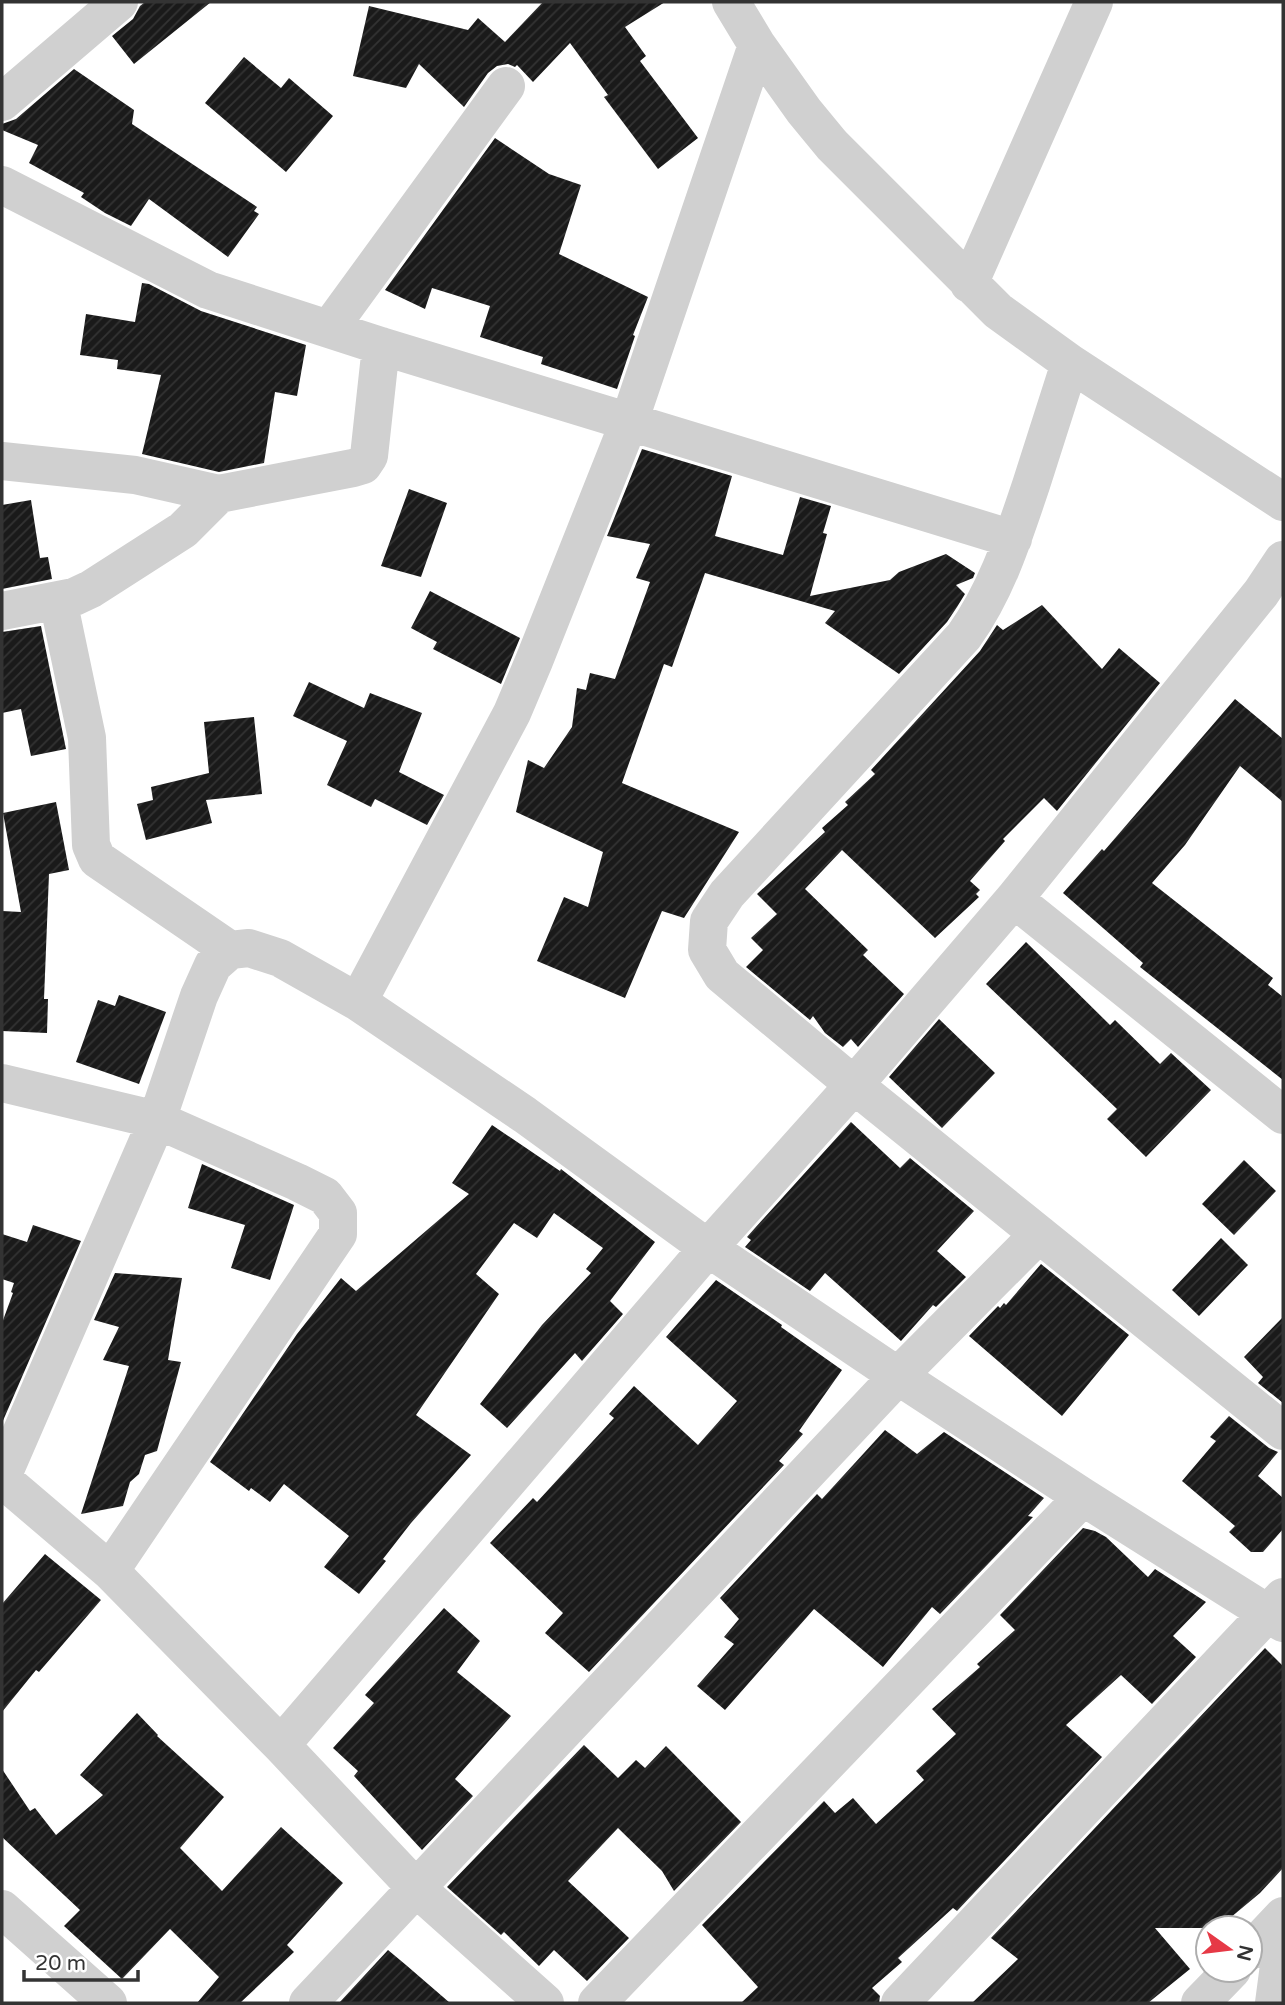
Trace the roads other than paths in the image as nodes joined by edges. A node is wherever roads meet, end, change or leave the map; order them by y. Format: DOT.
graph roads {
  1 [pos="119,2"];
  2 [pos="732,2"];
  3 [pos="1094,2"];
  4 [pos="757,45"];
  5 [pos="506,86"];
  6 [pos="2,102"];
  7 [pos="2,185"];
  8 [pos="970,284"];
  9 [pos="330,329"];
  10 [pos="381,346"];
  11 [pos="1070,363"];
  12 [pos="628,422"];
  13 [pos="2,461"];
  14 [pos="219,494"];
  15 [pos="1283,502"];
  16 [pos="1013,539"];
  17 [pos="1283,561"];
  18 [pos="58,600"];
  19 [pos="2,611"];
  20 [pos="1013,899"];
  21 [pos="230,950"];
  22 [pos="358,1002"];
  23 [pos="2,1083"];
  24 [pos="854,1085"];
  25 [pos="1283,1115"];
  26 [pos="157,1120"];
  27 [pos="1040,1234"];
  28 [pos="708,1248"];
  29 [pos="898,1376"];
  30 [pos="1283,1431"];
  31 [pos="2,1478"];
  32 [pos="1083,1497"];
  33 [pos="110,1571"];
  34 [pos="1278,1611"];
  35 [pos="281,1745"];
  36 [pos="415,1887"];
  37 [pos="3,1914"];
  38 [pos="1283,1916"];
  39 [pos="1283,1935"];
  40 [pos="1264,1936"];
  41 [pos="1218,1984"];
  42 [pos="108,2003"];
  43 [pos="308,2003"];
  44 [pos="545,2003"];
  45 [pos="597,2003"];
  46 [pos="900,2003"];
  47 [pos="1200,2003"];
  48 [pos="1274,2003"];
  1 -- 6 [label="street"];
  2 -- 4 [label="street"];
  3 -- 8 [label="street"];
  4 -- 8 [label="street"];
  4 -- 12 [label="street"];
  5 -- 9 [label="street"];
  7 -- 9 [label="street"];
  8 -- 11 [label="street"];
  9 -- 10 [label="street"];
  10 -- 12 [label="street"];
  10 -- 14 [label="street"];
  11 -- 15 [label="street"];
  11 -- 16 [label="street"];
  12 -- 16 [label="street"];
  12 -- 22 [label="street"];
  13 -- 14 [label="street"];
  14 -- 18 [label="street"];
  16 -- 24 [label="street"];
  17 -- 20 [label="street"];
  18 -- 19 [label="street"];
  18 -- 21 [label="street"];
  20 -- 24 [label="street"];
  20 -- 25 [label="street"];
  21 -- 22 [label="street"];
  21 -- 26 [label="street"];
  22 -- 28 [label="street"];
  23 -- 26 [label="street"];
  24 -- 27 [label="street"];
  24 -- 28 [label="street"];
  26 -- 31 [label="street"];
  26 -- 33 [label="street"];
  27 -- 29 [label="street"];
  27 -- 30 [label="street"];
  28 -- 29 [label="street"];
  28 -- 35 [label="street"];
  29 -- 32 [label="street"];
  29 -- 36 [label="street"];
  31 -- 33 [label="street"];
  32 -- 34 [label="street"];
  32 -- 45 [label="street"];
  33 -- 35 [label="street"];
  34 -- 46 [label="street"];
  35 -- 36 [label="street"];
  36 -- 43 [label="street"];
  36 -- 44 [label="street"];
  37 -- 42 [label="street"];
  38 -- 40 [label="street"];
  39 -- 48 [label="street"];
  41 -- 47 [label="street"];
}
